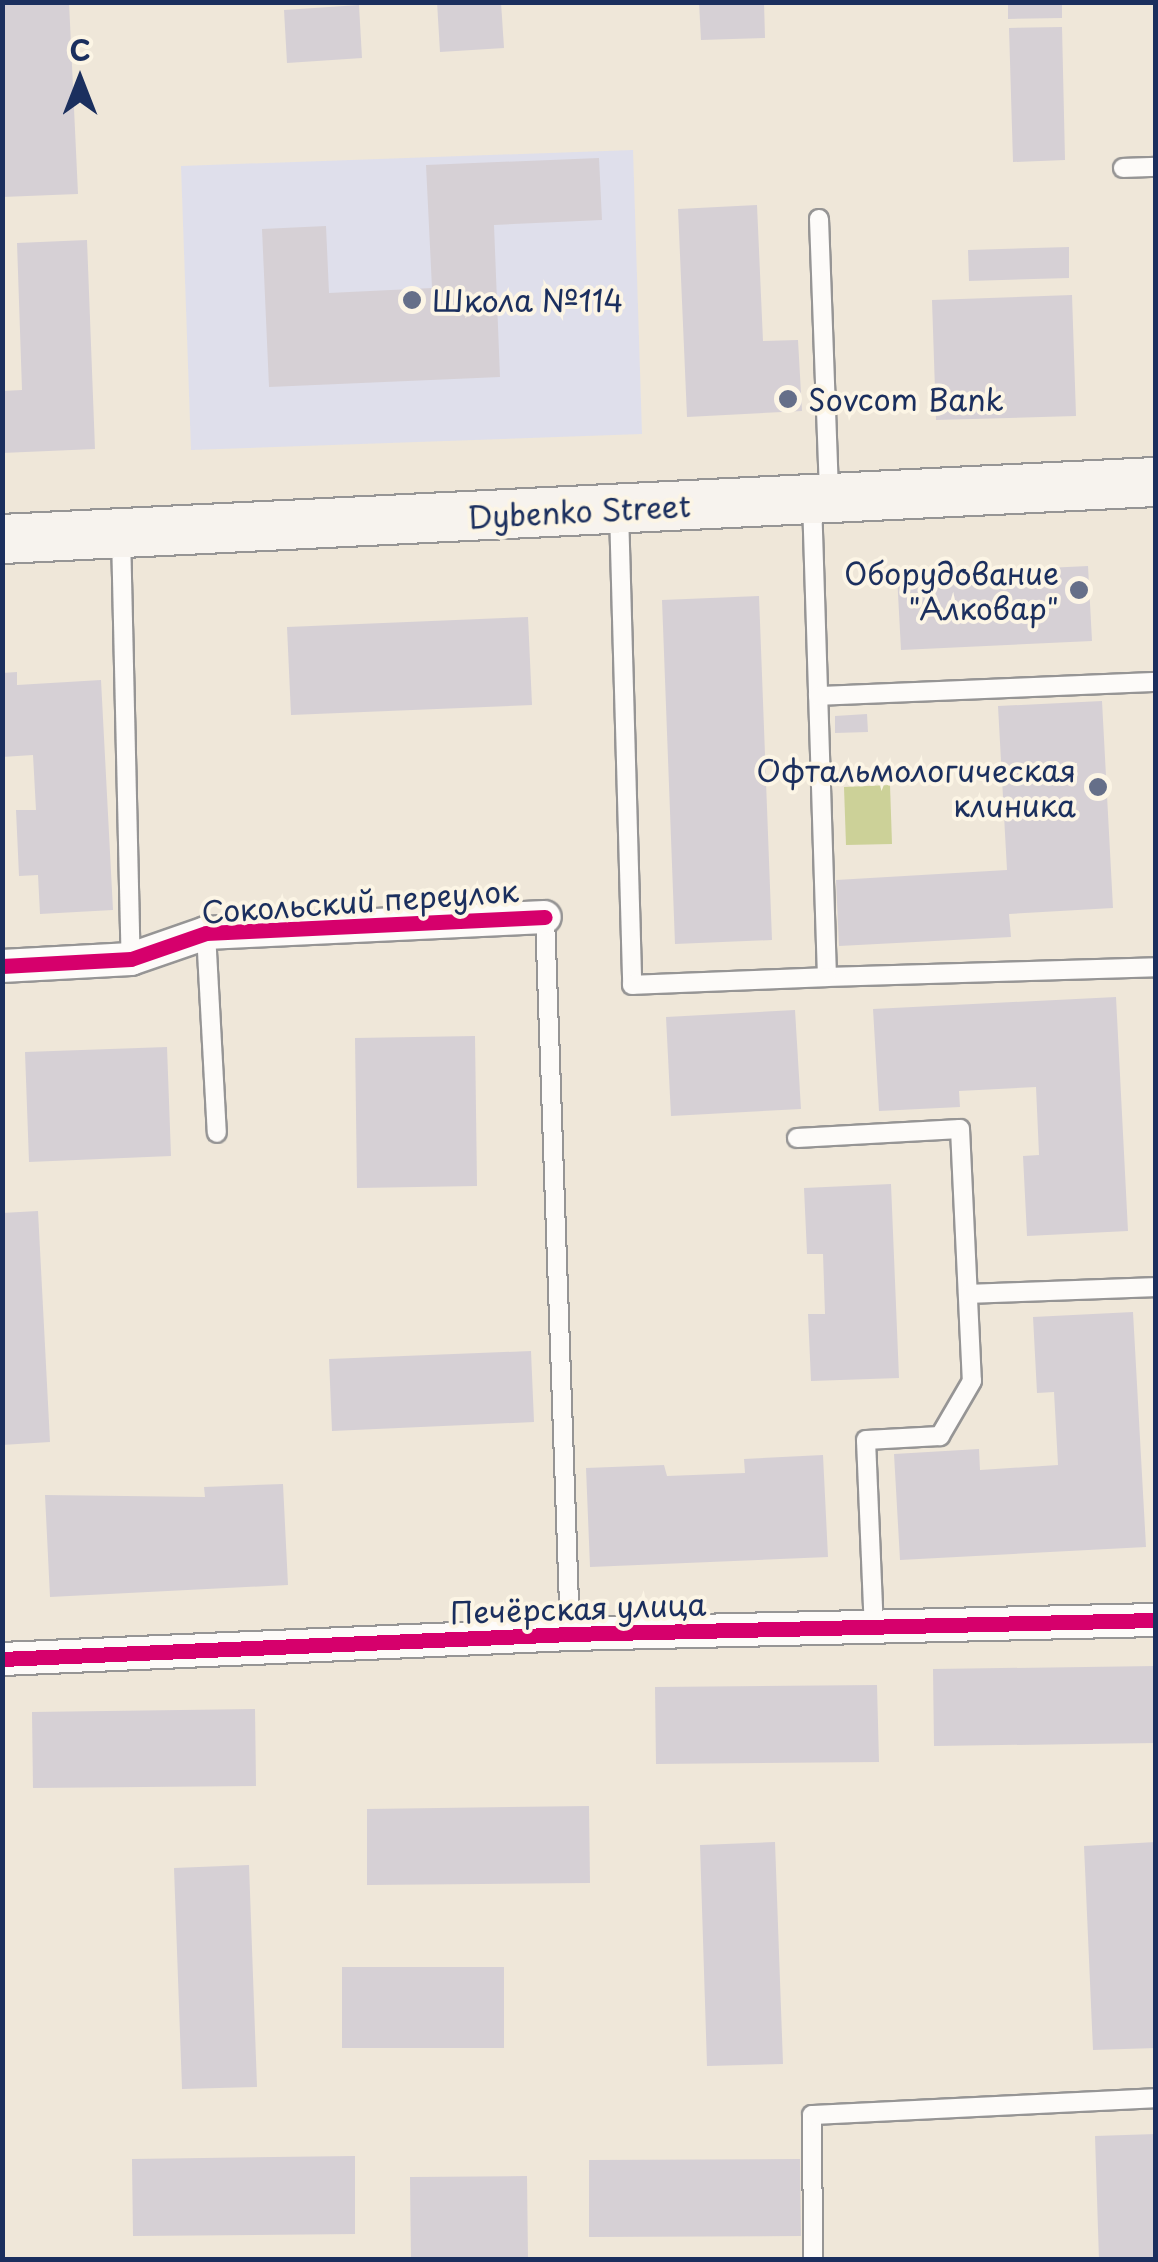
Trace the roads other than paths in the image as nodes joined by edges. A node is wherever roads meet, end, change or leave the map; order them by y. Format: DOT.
graph roads {
  1 [pos="1123,168"];
  2 [pos="1156,168"];
  3 [pos="819,219"];
  4 [pos="1156,482"];
  5 [pos="821,499"];
  6 [pos="619,508"];
  7 [pos="121,534"];
  8 [pos="2,539"];
  9 [pos="1156,682"];
  10 [pos="818,696"];
  11 [pos="545,918"];
  12 [pos="206,934"];
  13 [pos="131,959"];
  14 [pos="2,966"];
  15 [pos="1156,967"];
  16 [pos="827,977"];
  17 [pos="217,1133"];
  18 [pos="796,1138"];
  19 [pos="1156,1287"];
  20 [pos="968,1294"];
  21 [pos="1156,1620"];
  22 [pos="874,1627"];
  23 [pos="570,1634"];
  24 [pos="2,1659"];
  25 [pos="1156,2098"];
  26 [pos="813,2260"];
  1 -- 2 [label="lane"];
  3 -- 5 [label="lane"];
  4 -- 5 [label="main road, Dybenko Street"];
  5 -- 6 [label="main road, Dybenko Street"];
  5 -- 10 [label="lane"];
  6 -- 7 [label="main road, Dybenko Street"];
  6 -- 16 [label="lane"];
  7 -- 8 [label="main road, Dybenko Street"];
  7 -- 13 [label="lane"];
  9 -- 10 [label="lane"];
  10 -- 16 [label="lane"];
  11 -- 12 [label="street, Сокольский переулок"];
  11 -- 23 [label="lane"];
  12 -- 13 [label="street, Сокольский переулок"];
  12 -- 17 [label="lane"];
  13 -- 14 [label="street, Сокольский переулок"];
  15 -- 16 [label="lane"];
  18 -- 20 [label="lane"];
  19 -- 20 [label="lane"];
  20 -- 22 [label="lane"];
  21 -- 22 [label="street, Печёрская улица"];
  22 -- 23 [label="street, Печёрская улица"];
  23 -- 24 [label="street, Печёрская улица"];
  25 -- 26 [label="lane"];
}
